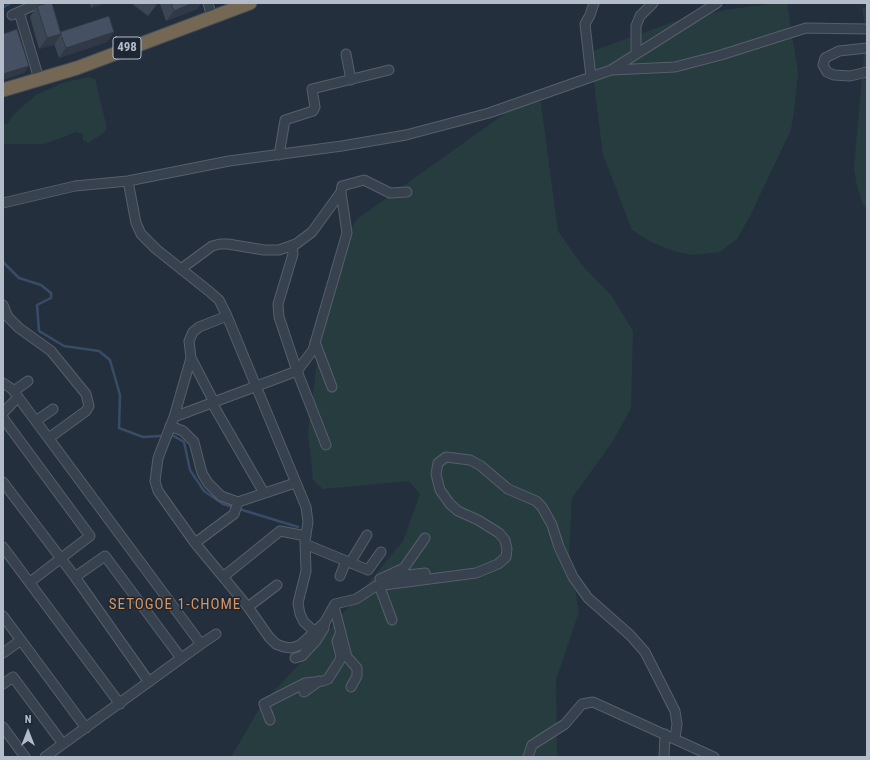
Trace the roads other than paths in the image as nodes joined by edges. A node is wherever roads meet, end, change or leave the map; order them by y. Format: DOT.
graph roads {
  1 [pos="39,3"];
  2 [pos="208,3"];
  3 [pos="250,3"];
  4 [pos="594,3"];
  5 [pos="653,3"];
  6 [pos="717,3"];
  7 [pos="212,17"];
  8 [pos="867,29"];
  9 [pos="867,48"];
  10 [pos="346,54"];
  11 [pos="636,54"];
  12 [pos="389,70"];
  13 [pos="611,70"];
  14 [pos="867,72"];
  15 [pos="591,77"];
  16 [pos="39,79"];
  17 [pos="351,80"];
  18 [pos="3,90"];
  19 [pos="279,155"];
  20 [pos="128,181"];
  21 [pos="342,192"];
  22 [pos="407,192"];
  23 [pos="3,203"];
  24 [pos="292,245"];
  25 [pos="180,269"];
  26 [pos="3,305"];
  27 [pos="227,316"];
  28 [pos="315,342"];
  29 [pos="191,358"];
  30 [pos="297,371"];
  31 [pos="3,382"];
  32 [pos="28,382"];
  33 [pos="256,387"];
  34 [pos="332,387"];
  35 [pos="16,394"];
  36 [pos="213,402"];
  37 [pos="53,409"];
  38 [pos="3,413"];
  39 [pos="174,417"];
  40 [pos="3,418"];
  41 [pos="36,421"];
  42 [pos="170,426"];
  43 [pos="49,438"];
  44 [pos="326,445"];
  45 [pos="3,482"];
  46 [pos="295,483"];
  47 [pos="264,493"];
  48 [pos="237,503"];
  49 [pos="367,535"];
  50 [pos="425,538"];
  51 [pos="305,540"];
  52 [pos="195,543"];
  53 [pos="3,547"];
  54 [pos="381,552"];
  55 [pos="60,558"];
  56 [pos="348,562"];
  57 [pos="425,573"];
  58 [pos="340,576"];
  59 [pos="224,577"];
  60 [pos="75,578"];
  61 [pos="30,582"];
  62 [pos="378,583"];
  63 [pos="277,585"];
  64 [pos="334,606"];
  65 [pos="248,607"];
  66 [pos="3,616"];
  67 [pos="392,620"];
  68 [pos="325,622"];
  69 [pos="314,631"];
  70 [pos="341,632"];
  71 [pos="216,634"];
  72 [pos="21,640"];
  73 [pos="201,644"];
  74 [pos="3,653"];
  75 [pos="181,658"];
  76 [pos="295,658"];
  77 [pos="319,681"];
  78 [pos="149,682"];
  79 [pos="3,684"];
  80 [pos="351,687"];
  81 [pos="304,692"];
  82 [pos="120,704"];
  83 [pos="270,720"];
  84 [pos="86,728"];
  85 [pos="4,729"];
  86 [pos="665,734"];
  87 [pos="675,738"];
  88 [pos="63,744"];
  89 [pos="25,757"];
  90 [pos="45,757"];
  91 [pos="528,757"];
  92 [pos="664,757"];
  93 [pos="714,757"];
  1 -- 16 [label="street"];
  2 -- 7 [label="street"];
  3 -- 7 [label="highway, 498"];
  4 -- 15 [label="street"];
  5 -- 11 [label="street"];
  6 -- 11 [label="street"];
  7 -- 16 [label="highway, 498"];
  8 -- 13 [label="street"];
  9 -- 14 [label="street"];
  10 -- 17 [label="street"];
  11 -- 13 [label="street"];
  12 -- 17 [label="street"];
  13 -- 15 [label="street"];
  15 -- 19 [label="street"];
  16 -- 18 [label="highway, 498"];
  17 -- 19 [label="street"];
  19 -- 20 [label="street"];
  20 -- 23 [label="street"];
  20 -- 25 [label="street"];
  21 -- 22 [label="street"];
  21 -- 24 [label="street"];
  21 -- 28 [label="street"];
  24 -- 25 [label="street"];
  24 -- 30 [label="street"];
  25 -- 27 [label="street"];
  26 -- 43 [label="street"];
  27 -- 29 [label="street"];
  27 -- 33 [label="street"];
  28 -- 30 [label="street"];
  28 -- 34 [label="street"];
  29 -- 36 [label="street"];
  29 -- 39 [label="street"];
  30 -- 33 [label="street"];
  30 -- 44 [label="street"];
  31 -- 35 [label="street"];
  32 -- 35 [label="street"];
  33 -- 36 [label="street"];
  33 -- 46 [label="street"];
  35 -- 38 [label="street"];
  35 -- 41 [label="street"];
  36 -- 39 [label="street"];
  36 -- 47 [label="street"];
  37 -- 41 [label="street"];
  39 -- 42 [label="street"];
  40 -- 55 [label="street"];
  41 -- 43 [label="street"];
  42 -- 48 [label="street"];
  42 -- 52 [label="street"];
  43 -- 73 [label="street"];
  45 -- 55 [label="street"];
  46 -- 47 [label="street"];
  46 -- 51 [label="street"];
  47 -- 48 [label="street"];
  48 -- 52 [label="street"];
  49 -- 56 [label="street"];
  50 -- 62 [label="street"];
  51 -- 56 [label="street"];
  51 -- 59 [label="street"];
  51 -- 69 [label="street"];
  52 -- 59 [label="street"];
  53 -- 61 [label="street"];
  54 -- 56 [label="street"];
  55 -- 60 [label="street"];
  55 -- 61 [label="street"];
  56 -- 58 [label="street"];
  57 -- 62 [label="street"];
  59 -- 65 [label="street"];
  60 -- 75 [label="street"];
  60 -- 78 [label="street"];
  61 -- 82 [label="street"];
  62 -- 64 [label="street"];
  62 -- 67 [label="street"];
  62 -- 87 [label="street"];
  63 -- 65 [label="street"];
  64 -- 68 [label="street"];
  64 -- 70 [label="street"];
  65 -- 69 [label="street"];
  66 -- 72 [label="street"];
  68 -- 69 [label="street"];
  68 -- 76 [label="street"];
  70 -- 77 [label="street"];
  70 -- 80 [label="street"];
  71 -- 73 [label="street"];
  72 -- 74 [label="street"];
  72 -- 84 [label="street"];
  73 -- 75 [label="street"];
  75 -- 78 [label="street"];
  77 -- 81 [label="street"];
  77 -- 83 [label="street"];
  78 -- 82 [label="street"];
  79 -- 88 [label="street"];
  82 -- 84 [label="street"];
  84 -- 88 [label="street"];
  85 -- 89 [label="street"];
  86 -- 87 [label="street"];
  86 -- 91 [label="street"];
  86 -- 92 [label="street"];
  87 -- 93 [label="street"];
  88 -- 90 [label="street"];
}
